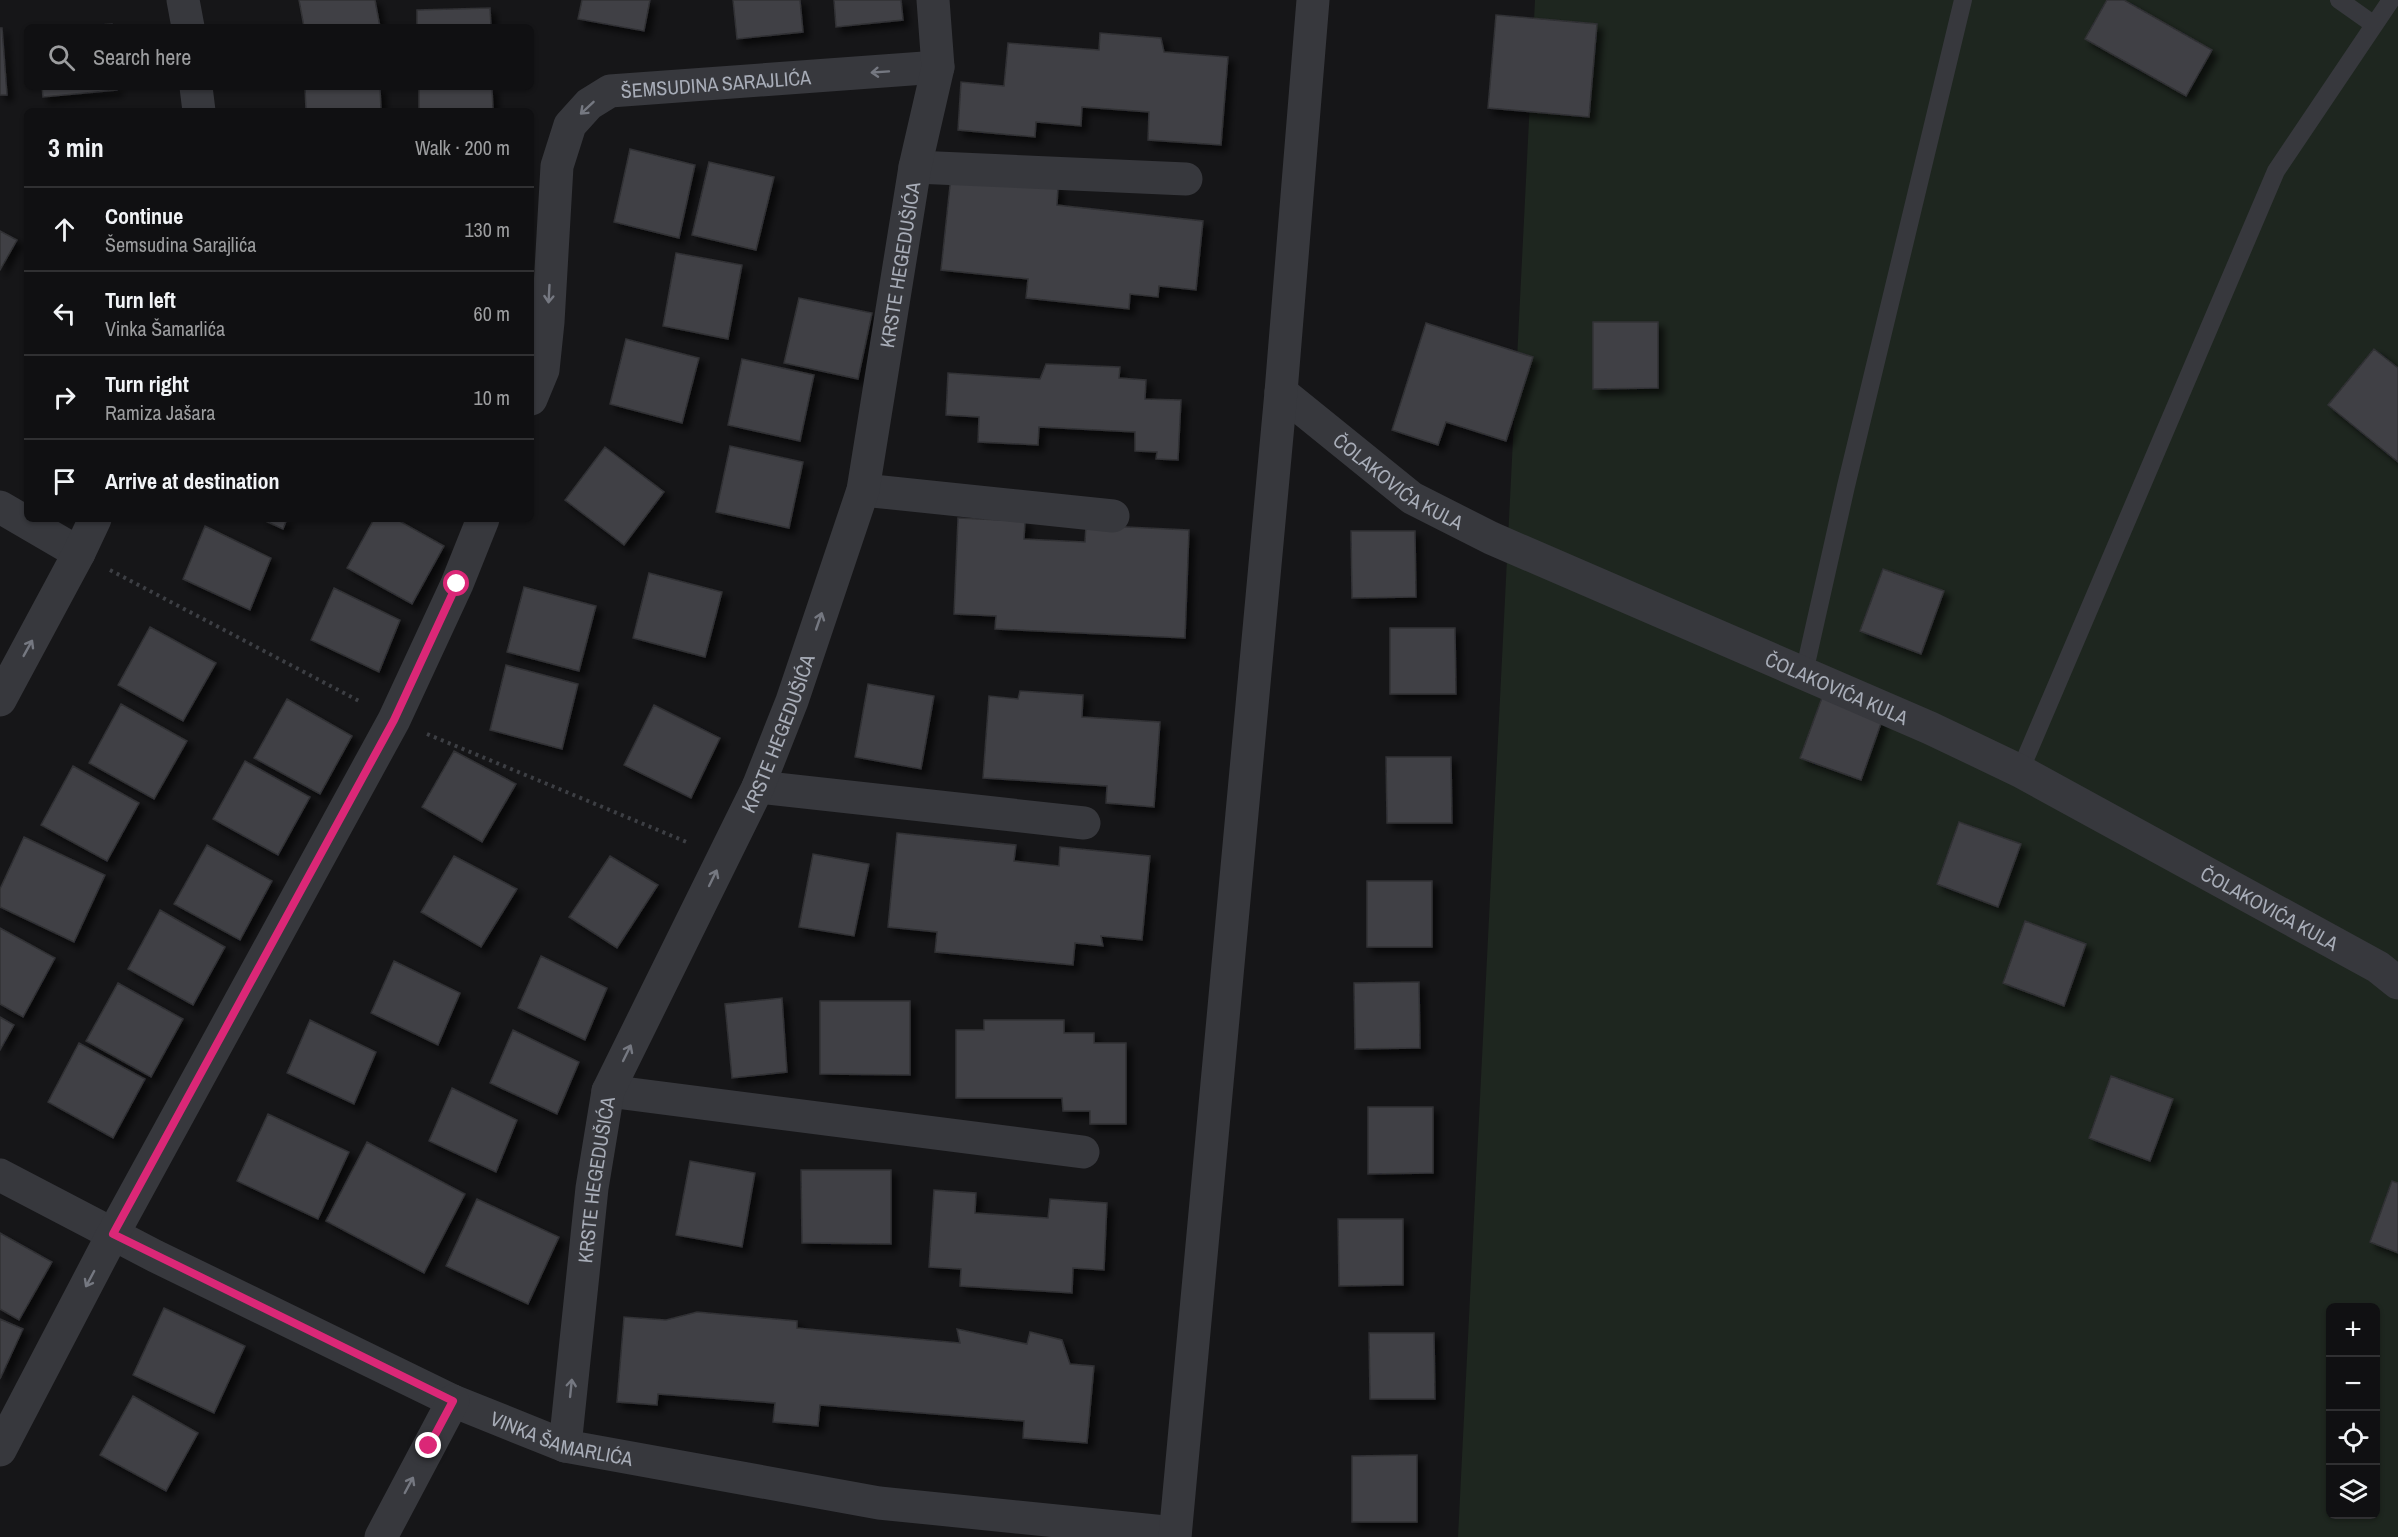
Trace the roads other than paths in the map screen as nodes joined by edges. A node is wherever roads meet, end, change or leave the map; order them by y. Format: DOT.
graph roads {
  1 [pos="183,0"];
  2 [pos="933,0"];
  3 [pos="1313,0"];
  4 [pos="1963,0"];
  5 [pos="2339,0"];
  6 [pos="2391,0"];
  7 [pos="187,24"];
  8 [pos="2373,24"];
  9 [pos="938,68"];
  10 [pos="196,90"];
  11 [pos="199,108"];
  12 [pos="915,167"];
  13 [pos="1186,179"];
  14 [pos="534,392"];
  15 [pos="1281,392"];
  16 [pos="863,490"];
  17 [pos="0,507"];
  18 [pos="1113,516"];
  19 [pos="24,521"];
  20 [pos="26,522"];
  21 [pos="94,522"];
  22 [pos="482,522"];
  23 [pos="80,554"];
  24 [pos="1804,673"];
  25 [pos="0,700"];
  26 [pos="2020,771"];
  27 [pos="758,788"];
  28 [pos="1084,823"];
  29 [pos="2398,983"];
  30 [pos="608,1091"];
  31 [pos="1083,1152"];
  32 [pos="0,1175"];
  33 [pos="113,1234"];
  34 [pos="453,1401"];
  35 [pos="565,1446"];
  36 [pos="0,1450"];
  37 [pos="1175,1535"];
  38 [pos="381,1537"];
  1 -- 7 [label="street"];
  2 -- 9 [label="street, KRSTE HEGEDUŠIĆA"];
  3 -- 15 [label="street"];
  4 -- 24 [label="lane"];
  5 -- 8 [label="lane"];
  6 -- 8 [label="lane"];
  8 -- 26 [label="lane"];
  9 -- 12 [label="street, KRSTE HEGEDUŠIĆA"];
  9 -- 14 [label="street, ŠEMSUDINA SARAJLIĆA, one-way"];
  10 -- 11 [label="street"];
  12 -- 13 [label="street"];
  12 -- 16 [label="street, KRSTE HEGEDUŠIĆA"];
  15 -- 24 [label="street, ČOLAKOVIĆA KULA"];
  15 -- 37 [label="street"];
  16 -- 18 [label="street"];
  27 -- 16 [label="street, KRSTE HEGEDUŠIĆA, one-way"];
  17 -- 19 [label="street"];
  20 -- 23 [label="street"];
  21 -- 23 [label="street"];
  22 -- 33 [label="street"];
  25 -- 23 [label="street, one-way"];
  24 -- 26 [label="street, ČOLAKOVIĆA KULA"];
  26 -- 29 [label="street, ČOLAKOVIĆA KULA"];
  27 -- 28 [label="street"];
  30 -- 27 [label="street, KRSTE HEGEDUŠIĆA, one-way"];
  30 -- 31 [label="street"];
  35 -- 30 [label="street, KRSTE HEGEDUŠIĆA, one-way"];
  32 -- 33 [label="street, VINKA ŠAMARLIĆA"];
  33 -- 34 [label="street, VINKA ŠAMARLIĆA"];
  33 -- 36 [label="street, one-way"];
  34 -- 35 [label="street, VINKA ŠAMARLIĆA"];
  38 -- 34 [label="street, one-way"];
  35 -- 37 [label="street, VINKA ŠAMARLIĆA"];
}
